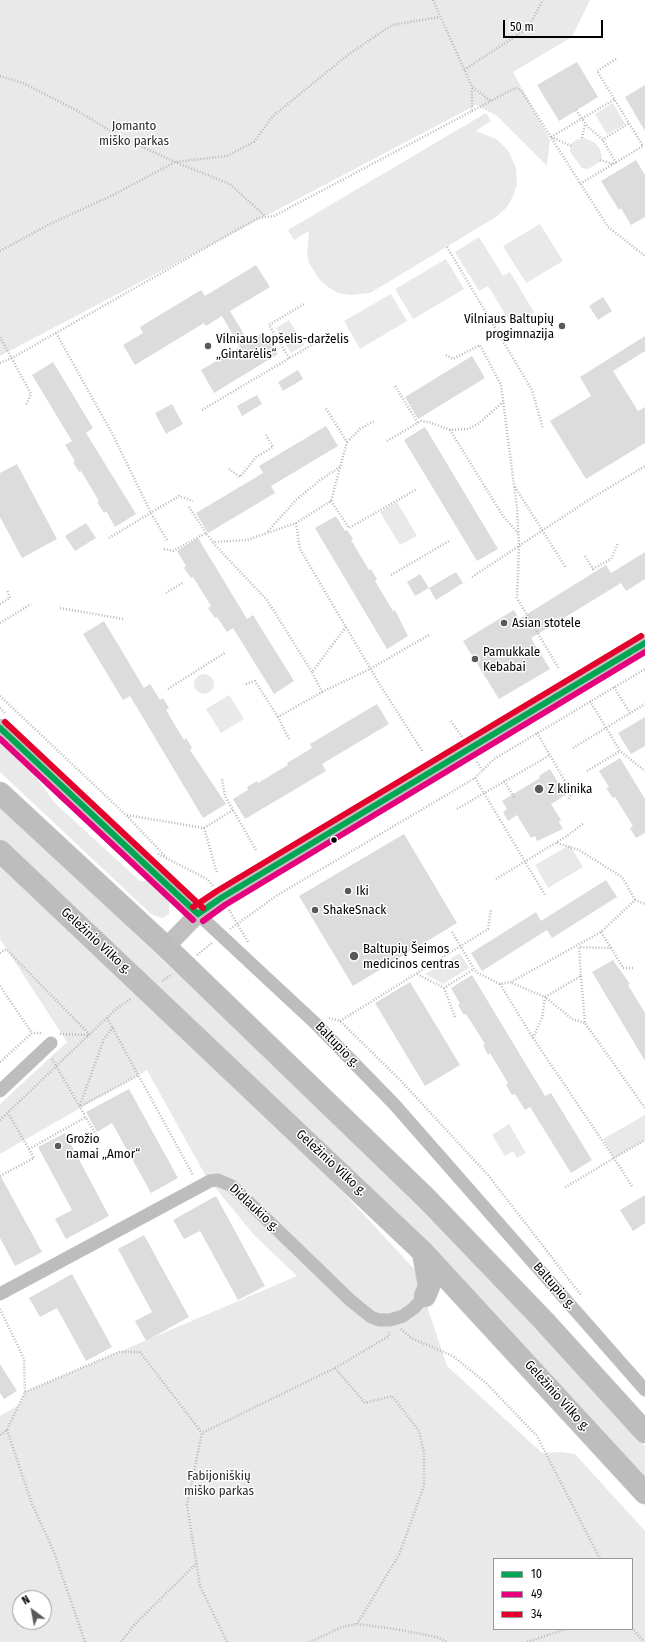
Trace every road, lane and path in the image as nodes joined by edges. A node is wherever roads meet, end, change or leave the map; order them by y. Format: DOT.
graph roads {
  1 [pos="433,0"];
  2 [pos="544,0"];
  3 [pos="440,17"];
  4 [pos="616,59"];
  5 [pos="464,70"];
  6 [pos="0,76"];
  7 [pos="472,87"];
  8 [pos="614,99"];
  9 [pos="491,100"];
  10 [pos="576,110"];
  11 [pos="472,111"];
  12 [pos="582,119"];
  13 [pos="629,123"];
  14 [pos="585,124"];
  15 [pos="551,137"];
  16 [pos="582,138"];
  17 [pos="602,140"];
  18 [pos="571,146"];
  19 [pos="600,160"];
  20 [pos="175,162"];
  21 [pos="615,163"];
  22 [pos="580,184"];
  23 [pos="265,216"];
  24 [pos="447,247"];
  25 [pos="0,251"];
  26 [pos="645,256"];
  27 [pos="304,304"];
  28 [pos="56,333"];
  29 [pos="0,337"];
  30 [pos="324,337"];
  31 [pos="446,355"];
  32 [pos="12,358"];
  33 [pos="289,358"];
  34 [pos="0,363"];
  35 [pos="395,386"];
  36 [pos="503,402"];
  37 [pos="26,405"];
  38 [pos="325,408"];
  39 [pos="202,410"];
  40 [pos="374,421"];
  41 [pos="418,423"];
  42 [pos="543,429"];
  43 [pos="450,430"];
  44 [pos="266,435"];
  45 [pos="387,441"];
  46 [pos="347,442"];
  47 [pos="340,466"];
  48 [pos="645,466"];
  49 [pos="229,469"];
  50 [pos="514,487"];
  51 [pos="417,489"];
  52 [pos="193,501"];
  53 [pos="331,501"];
  54 [pos="190,507"];
  55 [pos="151,513"];
  56 [pos="296,523"];
  57 [pos="543,530"];
  58 [pos="268,532"];
  59 [pos="206,534"];
  60 [pos="518,534"];
  61 [pos="109,538"];
  62 [pos="449,541"];
  63 [pos="168,542"];
  64 [pos="213,542"];
  65 [pos="618,543"];
  66 [pos="519,547"];
  67 [pos="164,549"];
  68 [pos="585,556"];
  69 [pos="566,568"];
  70 [pos="391,574"];
  71 [pos="472,577"];
  72 [pos="184,582"];
  73 [pos="7,590"];
  74 [pos="166,593"];
  75 [pos="0,604"];
  76 [pos="31,604"];
  77 [pos="60,608"];
  78 [pos="123,619"];
  79 [pos="0,622"];
  80 [pos="346,627"];
  81 [pos="429,635"];
  82 [pos="645,643"];
  83 [pos="226,652"];
  84 [pos="370,669"];
  85 [pos="559,669"];
  86 [pos="645,669"];
  87 [pos="312,672"];
  88 [pos="246,684"];
  89 [pos="614,687"];
  90 [pos="168,689"];
  91 [pos="322,692"];
  92 [pos="0,696"];
  93 [pos="590,701"];
  94 [pos="645,704"];
  95 [pos="630,713"];
  96 [pos="278,717"];
  97 [pos="451,721"];
  98 [pos="0,728"];
  99 [pos="607,728"];
  100 [pos="457,730"];
  101 [pos="537,733"];
  102 [pos="289,738"];
  103 [pos="573,748"];
  104 [pos="620,751"];
  105 [pos="423,752"];
  106 [pos="550,755"];
  107 [pos="587,771"];
  108 [pos="645,771"];
  109 [pos="475,778"];
  110 [pos="222,779"];
  111 [pos="504,781"];
  112 [pos="0,793"];
  113 [pos="484,793"];
  114 [pos="514,797"];
  115 [pos="569,798"];
  116 [pos="457,809"];
  117 [pos="233,810"];
  118 [pos="126,815"];
  119 [pos="584,823"];
  120 [pos="204,828"];
  121 [pos="557,843"];
  122 [pos="256,850"];
  123 [pos="0,851"];
  124 [pos="526,862"];
  125 [pos="218,873"];
  126 [pos="207,879"];
  127 [pos="496,880"];
  128 [pos="545,895"];
  129 [pos="635,900"];
  130 [pos="645,904"];
  131 [pos="490,910"];
  132 [pos="198,914"];
  133 [pos="452,932"];
  134 [pos="601,932"];
  135 [pos="222,935"];
  136 [pos="460,946"];
  137 [pos="166,947"];
  138 [pos="579,947"];
  139 [pos="611,948"];
  140 [pos="0,953"];
  141 [pos="184,964"];
  142 [pos="634,968"];
  143 [pos="474,970"];
  144 [pos="416,974"];
  145 [pos="581,976"];
  146 [pos="511,982"];
  147 [pos="500,984"];
  148 [pos="0,986"];
  149 [pos="444,988"];
  150 [pos="149,991"];
  151 [pos="545,997"];
  152 [pos="324,1016"];
  153 [pos="455,1017"];
  154 [pos="107,1018"];
  155 [pos="340,1021"];
  156 [pos="585,1023"];
  157 [pos="113,1027"];
  158 [pos="32,1034"];
  159 [pos="90,1035"];
  160 [pos="533,1038"];
  161 [pos="48,1046"];
  162 [pos="57,1066"];
  163 [pos="139,1075"];
  164 [pos="0,1090"];
  165 [pos="80,1106"];
  166 [pos="645,1108"];
  167 [pos="8,1113"];
  168 [pos="86,1117"];
  169 [pos="0,1120"];
  170 [pos="645,1140"];
  171 [pos="100,1145"];
  172 [pos="29,1149"];
  173 [pos="614,1158"];
  174 [pos="0,1176"];
  175 [pos="632,1186"];
  176 [pos="199,1187"];
  177 [pos="564,1188"];
  178 [pos="423,1252"];
  179 [pos="0,1294"];
  180 [pos="425,1296"];
  181 [pos="469,1300"];
  182 [pos="584,1301"];
  183 [pos="0,1309"];
  184 [pos="390,1320"];
  185 [pos="335,1368"];
  186 [pos="645,1390"];
  187 [pos="25,1392"];
  188 [pos="7,1430"];
  189 [pos="645,1432"];
  190 [pos="202,1433"];
  191 [pos="0,1435"];
  192 [pos="645,1492"];
  193 [pos="599,1558"];
  194 [pos="196,1564"];
  195 [pos="356,1624"];
  196 [pos="633,1629"];
  197 [pos="563,1630"];
  198 [pos="85,1642"];
  199 [pos="121,1642"];
  200 [pos="227,1642"];
  201 [pos="310,1642"];
  202 [pos="447,1642"];
  203 [pos="527,1642"];
  204 [pos="644,1642"];
  1 -- 3 [label="path"];
  2 -- 5 [label="path"];
  3 -- 5 [label="path"];
  3 -- 20 [label="path"];
  4 -- 8 [label="path"];
  5 -- 7 [label="path"];
  6 -- 20 [label="path"];
  7 -- 9 [label="path"];
  7 -- 11 [label="path"];
  8 -- 12 [label="path"];
  8 -- 13 [label="path"];
  9 -- 11 [label="path"];
  9 -- 15 [label="path"];
  10 -- 12 [label="path"];
  11 -- 23 [label="path"];
  12 -- 14 [label="path"];
  12 -- 15 [label="path"];
  13 -- 17 [label="path"];
  13 -- 21 [label="path"];
  14 -- 16 [label="path"];
  14 -- 17 [label="path"];
  15 -- 18 [label="path"];
  15 -- 22 [label="path"];
  17 -- 21 [label="path"];
  19 -- 21 [label="path"];
  20 -- 23 [label="path"];
  20 -- 25 [label="path"];
  21 -- 22 [label="path"];
  22 -- 26 [label="path"];
  23 -- 28 [label="path"];
  24 -- 42 [label="path"];
  27 -- 33 [label="path"];
  28 -- 32 [label="path"];
  28 -- 55 [label="path"];
  29 -- 32 [label="path"];
  30 -- 33 [label="path"];
  31 -- 36 [label="path"];
  32 -- 34 [label="path"];
  32 -- 37 [label="path"];
  33 -- 39 [label="path"];
  35 -- 41 [label="path"];
  36 -- 43 [label="path"];
  36 -- 50 [label="path"];
  38 -- 46 [label="path"];
  40 -- 46 [label="path"];
  41 -- 43 [label="path"];
  41 -- 45 [label="path"];
  43 -- 60 [label="path"];
  44 -- 49 [label="path"];
  46 -- 47 [label="path"];
  47 -- 53 [label="path"];
  47 -- 58 [label="path"];
  48 -- 57 [label="path"];
  50 -- 57 [label="path"];
  50 -- 60 [label="path"];
  51 -- 53 [label="path"];
  52 -- 55 [label="path"];
  53 -- 56 [label="path"];
  54 -- 59 [label="path"];
  55 -- 61 [label="path"];
  55 -- 63 [label="path"];
  56 -- 58 [label="path"];
  56 -- 80 [label="path"];
  57 -- 66 [label="path"];
  57 -- 69 [label="path"];
  58 -- 64 [label="path"];
  59 -- 64 [label="path"];
  59 -- 67 [label="path"];
  60 -- 66 [label="path"];
  62 -- 70 [label="path"];
  64 -- 87 [label="path"];
  65 -- 68 [label="path"];
  66 -- 71 [label="path"];
  66 -- 85 [label="path"];
  72 -- 74 [label="path"];
  73 -- 75 [label="path"];
  76 -- 79 [label="path"];
  77 -- 78 [label="path"];
  80 -- 84 [label="path"];
  80 -- 87 [label="path"];
  81 -- 84 [label="path"];
  82 -- 132 [label="street"];
  83 -- 90 [label="path"];
  84 -- 91 [label="path"];
  84 -- 105 [label="path"];
  86 -- 89 [label="path"];
  87 -- 91 [label="path"];
  88 -- 96 [label="path"];
  89 -- 93 [label="path"];
  89 -- 95 [label="path"];
  91 -- 96 [label="path"];
  92 -- 118 [label="path"];
  93 -- 99 [label="path"];
  93 -- 101 [label="path"];
  94 -- 95 [label="path"];
  95 -- 99 [label="path"];
  96 -- 102 [label="path"];
  97 -- 100 [label="path"];
  98 -- 132 [label="street, Baltupio g."];
  99 -- 103 [label="path"];
  99 -- 104 [label="path"];
  101 -- 106 [label="path"];
  101 -- 109 [label="path"];
  104 -- 107 [label="path"];
  104 -- 108 [label="path"];
  106 -- 111 [label="path"];
  106 -- 115 [label="path"];
  109 -- 113 [label="path"];
  109 -- 135 [label="path"];
  110 -- 117 [label="path"];
  111 -- 113 [label="path"];
  111 -- 114 [label="path"];
  112 -- 137 [label="highway"];
  113 -- 116 [label="path"];
  113 -- 124 [label="path"];
  117 -- 120 [label="path"];
  117 -- 122 [label="path"];
  118 -- 120 [label="path"];
  118 -- 126 [label="path"];
  119 -- 121 [label="path"];
  120 -- 125 [label="path"];
  121 -- 124 [label="path"];
  121 -- 129 [label="path"];
  123 -- 150 [label="highway, Geležinio Vilko g."];
  124 -- 127 [label="path"];
  124 -- 128 [label="path"];
  129 -- 130 [label="path"];
  129 -- 134 [label="path"];
  131 -- 136 [label="path"];
  132 -- 135 [label="street, Baltupio g."];
  132 -- 137 [label="street"];
  133 -- 136 [label="path"];
  134 -- 138 [label="path"];
  134 -- 139 [label="path"];
  135 -- 141 [label="path"];
  135 -- 186 [label="street, Baltupio g."];
  136 -- 143 [label="path"];
  136 -- 144 [label="path"];
  137 -- 141 [label="highway"];
  138 -- 139 [label="path"];
  138 -- 145 [label="path"];
  138 -- 146 [label="path"];
  139 -- 142 [label="path"];
  140 -- 159 [label="path"];
  141 -- 150 [label="path"];
  141 -- 189 [label="highway"];
  143 -- 147 [label="path"];
  143 -- 149 [label="path"];
  144 -- 149 [label="path"];
  144 -- 155 [label="path"];
  145 -- 151 [label="path"];
  145 -- 156 [label="path"];
  146 -- 147 [label="path"];
  146 -- 151 [label="path"];
  147 -- 160 [label="path"];
  148 -- 158 [label="path"];
  149 -- 153 [label="path"];
  150 -- 154 [label="path"];
  150 -- 178 [label="highway, Geležinio Vilko g."];
  151 -- 156 [label="path"];
  151 -- 160 [label="path"];
  152 -- 155 [label="path"];
  154 -- 157 [label="path"];
  154 -- 159 [label="path"];
  155 -- 182 [label="path"];
  156 -- 166 [label="path"];
  157 -- 163 [label="path"];
  157 -- 165 [label="path"];
  159 -- 162 [label="path"];
  160 -- 173 [label="path"];
  161 -- 162 [label="path"];
  161 -- 164 [label="street"];
  162 -- 165 [label="path"];
  162 -- 167 [label="path"];
  163 -- 165 [label="path"];
  163 -- 176 [label="path"];
  165 -- 168 [label="path"];
  167 -- 169 [label="path"];
  167 -- 172 [label="path"];
  168 -- 171 [label="path"];
  168 -- 172 [label="path"];
  170 -- 173 [label="path"];
  172 -- 174 [label="path"];
  173 -- 175 [label="path"];
  173 -- 177 [label="path"];
  176 -- 179 [label="street, Didlaukio g."];
  176 -- 184 [label="street, Didlaukio g."];
  178 -- 180 [label="highway"];
  178 -- 181 [label="highway, Geležinio Vilko g."];
  180 -- 181 [label="highway"];
  180 -- 184 [label="street"];
  181 -- 192 [label="highway, Geležinio Vilko g."];
  183 -- 187 [label="path"];
  184 -- 185 [label="path"];
  184 -- 193 [label="path"];
  185 -- 190 [label="path"];
  185 -- 195 [label="path"];
  187 -- 188 [label="path"];
  187 -- 190 [label="path"];
  188 -- 191 [label="path"];
  188 -- 198 [label="path"];
  190 -- 194 [label="path"];
  194 -- 199 [label="path"];
  194 -- 200 [label="path"];
  195 -- 201 [label="path"];
  195 -- 202 [label="path"];
  196 -- 204 [label="path"];
  197 -- 203 [label="path"];
}
